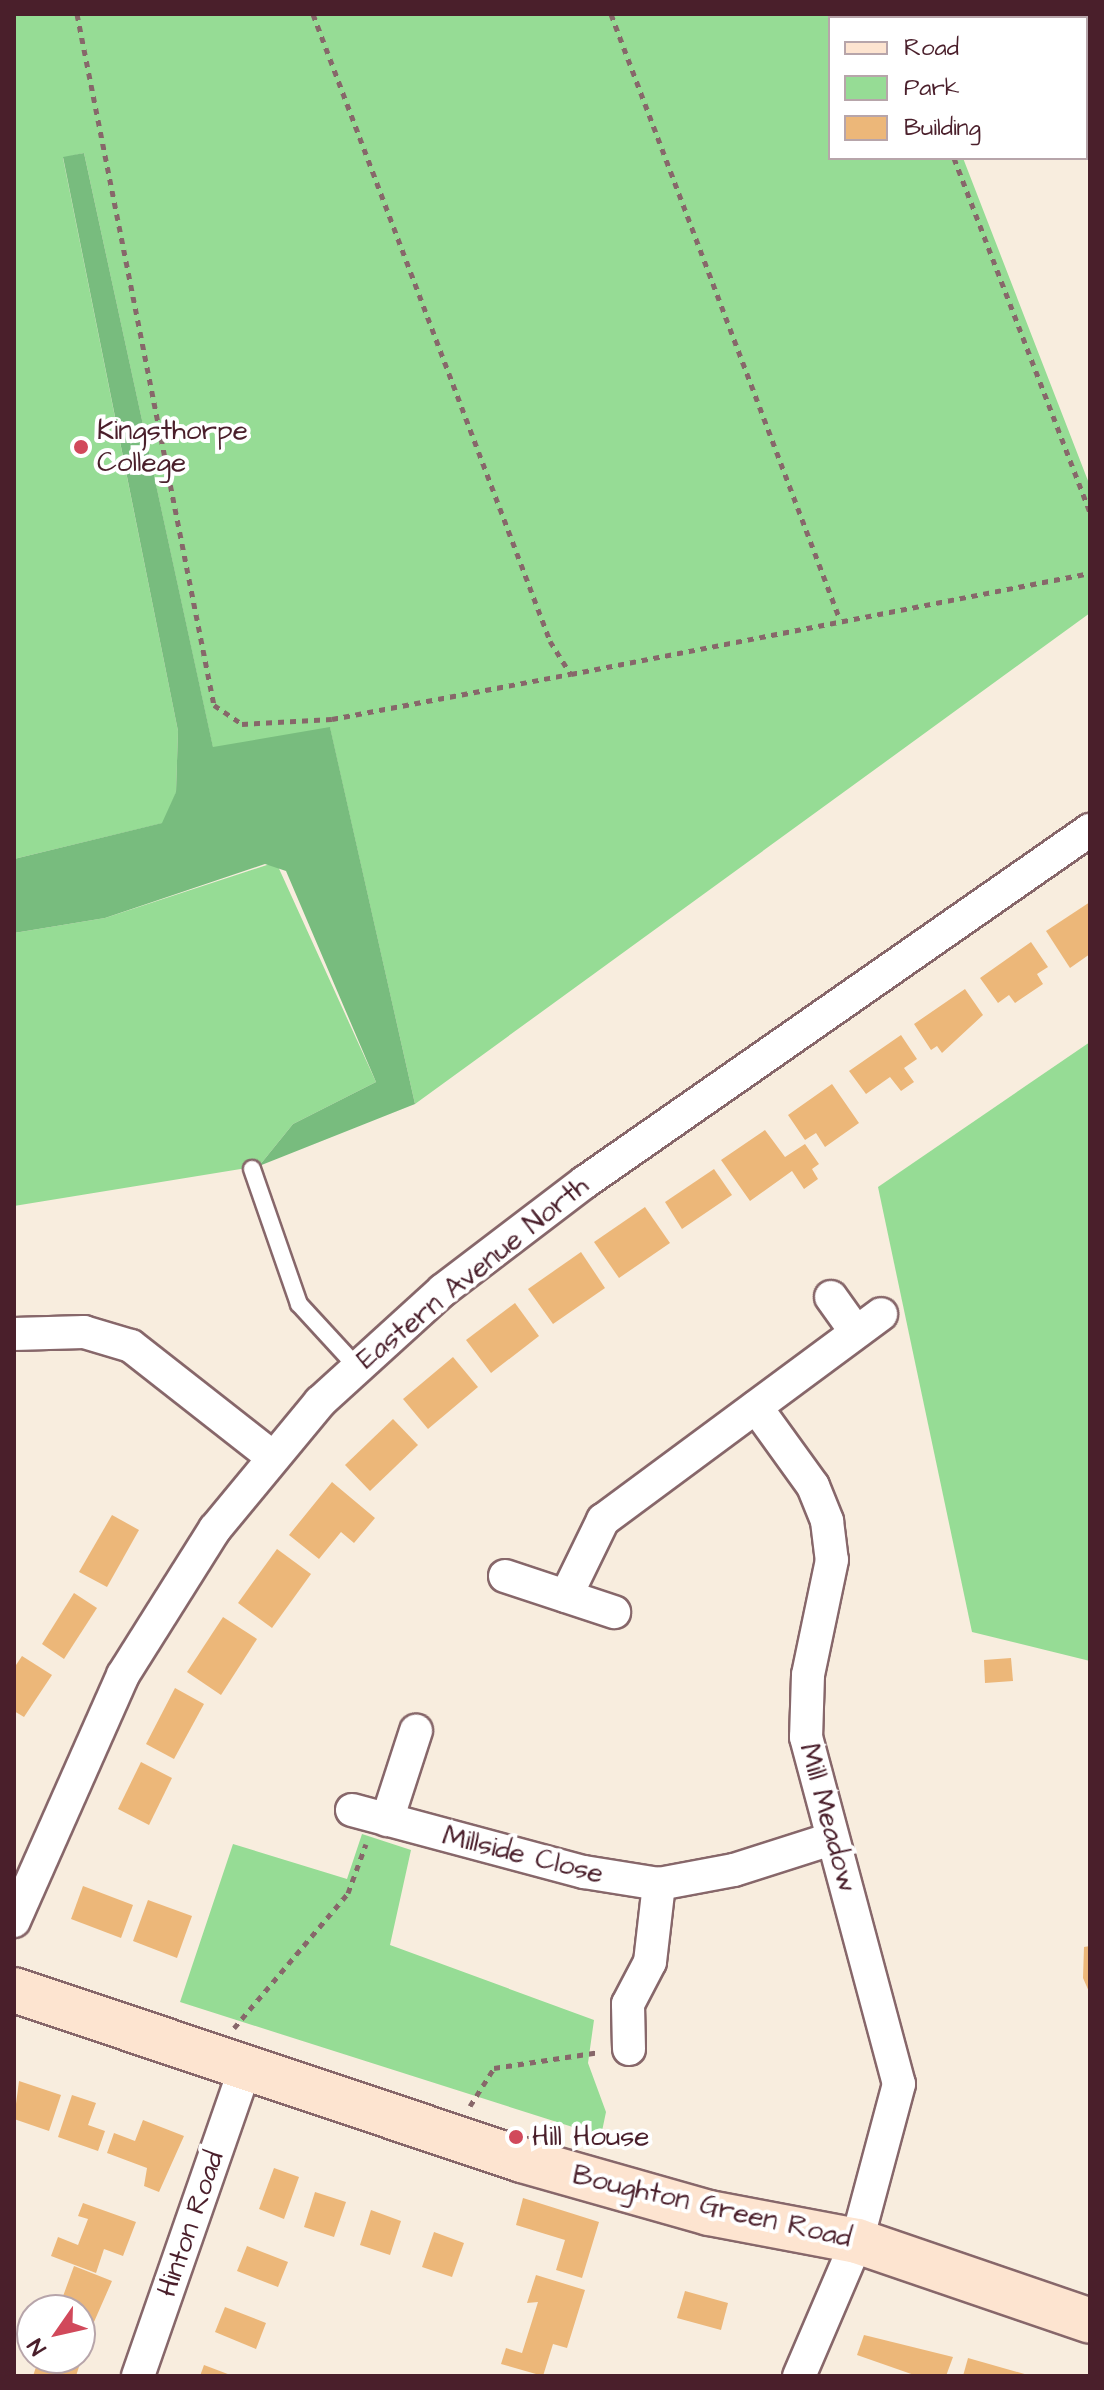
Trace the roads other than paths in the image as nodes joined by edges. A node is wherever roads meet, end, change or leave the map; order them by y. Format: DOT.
graph roads {
  1 [pos="1090,830"];
  2 [pos="252,1169"];
  3 [pos="831,1297"];
  4 [pos="14,1334"];
  5 [pos="356,1366"];
  6 [pos="756,1407"];
  7 [pos="270,1455"];
  8 [pos="505,1576"];
  9 [pos="566,1596"];
  10 [pos="614,1612"];
  11 [pos="416,1731"];
  12 [pos="831,1839"];
  13 [pos="659,1884"];
  14 [pos="14,1921"];
  15 [pos="14,1990"];
  16 [pos="629,2049"];
  17 [pos="237,2056"];
  18 [pos="857,2241"];
  19 [pos="1090,2321"];
  20 [pos="138,2376"];
  21 [pos="799,2376"];
  1 -- 5 [label="street, Eastern Avenue North"];
  2 -- 5 [label="lane"];
  3 -- 6 [label="street"];
  4 -- 7 [label="street"];
  5 -- 7 [label="street, Eastern Avenue North"];
  6 -- 9 [label="street"];
  6 -- 12 [label="street, Mill Meadow"];
  7 -- 14 [label="street, Eastern Avenue North"];
  8 -- 9 [label="street"];
  9 -- 10 [label="street"];
  11 -- 13 [label="street, Millside Close"];
  12 -- 13 [label="street, Millside Close"];
  12 -- 18 [label="street, Mill Meadow"];
  13 -- 16 [label="street"];
  15 -- 17 [label="street, Boughton Green Road"];
  17 -- 18 [label="street, Boughton Green Road"];
  17 -- 20 [label="street, Hinton Road"];
  18 -- 19 [label="street, Boughton Green Road"];
  18 -- 21 [label="street, Mill Meadow"];
}
